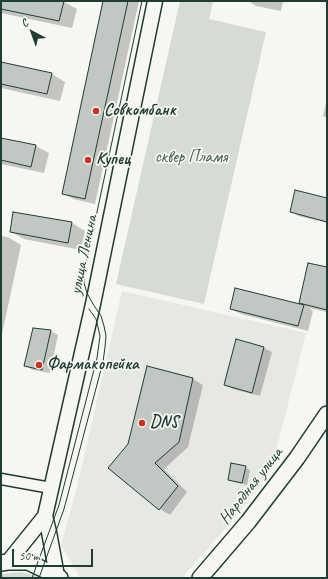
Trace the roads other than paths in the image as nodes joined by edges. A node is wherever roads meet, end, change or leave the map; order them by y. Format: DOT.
graph roads {
  1 [pos="155,1"];
  2 [pos="327,414"];
  3 [pos="1,479"];
  4 [pos="51,488"];
  5 [pos="45,516"];
  6 [pos="4,563"];
  7 [pos="58,577"];
  8 [pos="200,578"];
  1 -- 4 [label="main road, улица Ленина"];
  2 -- 8 [label="main road, Народная улица"];
  3 -- 4 [label="street"];
  4 -- 5 [label="main road, улица Ленина"];
  5 -- 6 [label="main road"];
  5 -- 7 [label="main road"];
  6 -- 7 [label="main road"];
}
